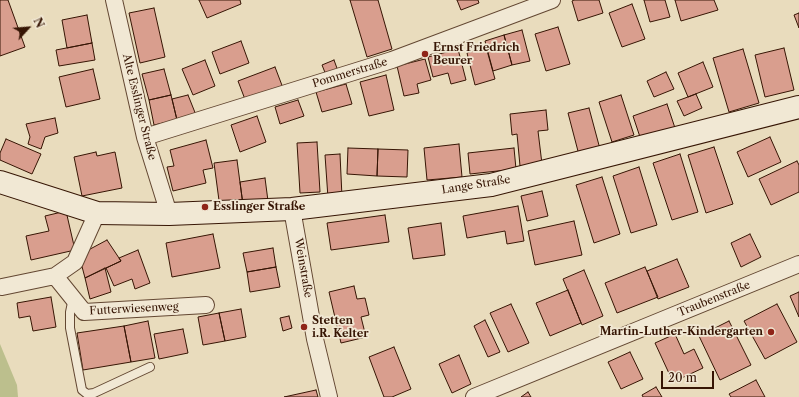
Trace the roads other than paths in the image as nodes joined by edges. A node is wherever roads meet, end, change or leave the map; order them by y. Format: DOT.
graph roads {
  1 [pos="114,0"];
  2 [pos="552,0"];
  3 [pos="799,108"];
  4 [pos="145,137"];
  5 [pos="0,182"];
  6 [pos="292,209"];
  7 [pos="97,213"];
  8 [pos="169,214"];
  9 [pos="799,264"];
  10 [pos="55,276"];
  11 [pos="1,287"];
  12 [pos="73,298"];
  13 [pos="206,305"];
  14 [pos="150,367"];
  15 [pos="329,397"];
  16 [pos="474,397"];
  1 -- 4 [label="street, Alte Esslinger Straße"];
  2 -- 4 [label="street, Pommerstraße"];
  3 -- 6 [label="main road, Lange Straße"];
  4 -- 8 [label="street, Alte Esslinger Straße"];
  5 -- 7 [label="main road"];
  6 -- 8 [label="main road, Lange Straße"];
  6 -- 15 [label="street, Weinstraße"];
  7 -- 8 [label="main road"];
  7 -- 10 [label="street"];
  9 -- 16 [label="street, Traubenstraße"];
  10 -- 11 [label="street"];
  10 -- 12 [label="street, Futterwiesenweg"];
  12 -- 13 [label="street, Futterwiesenweg"];
  12 -- 14 [label="lane"];
}
